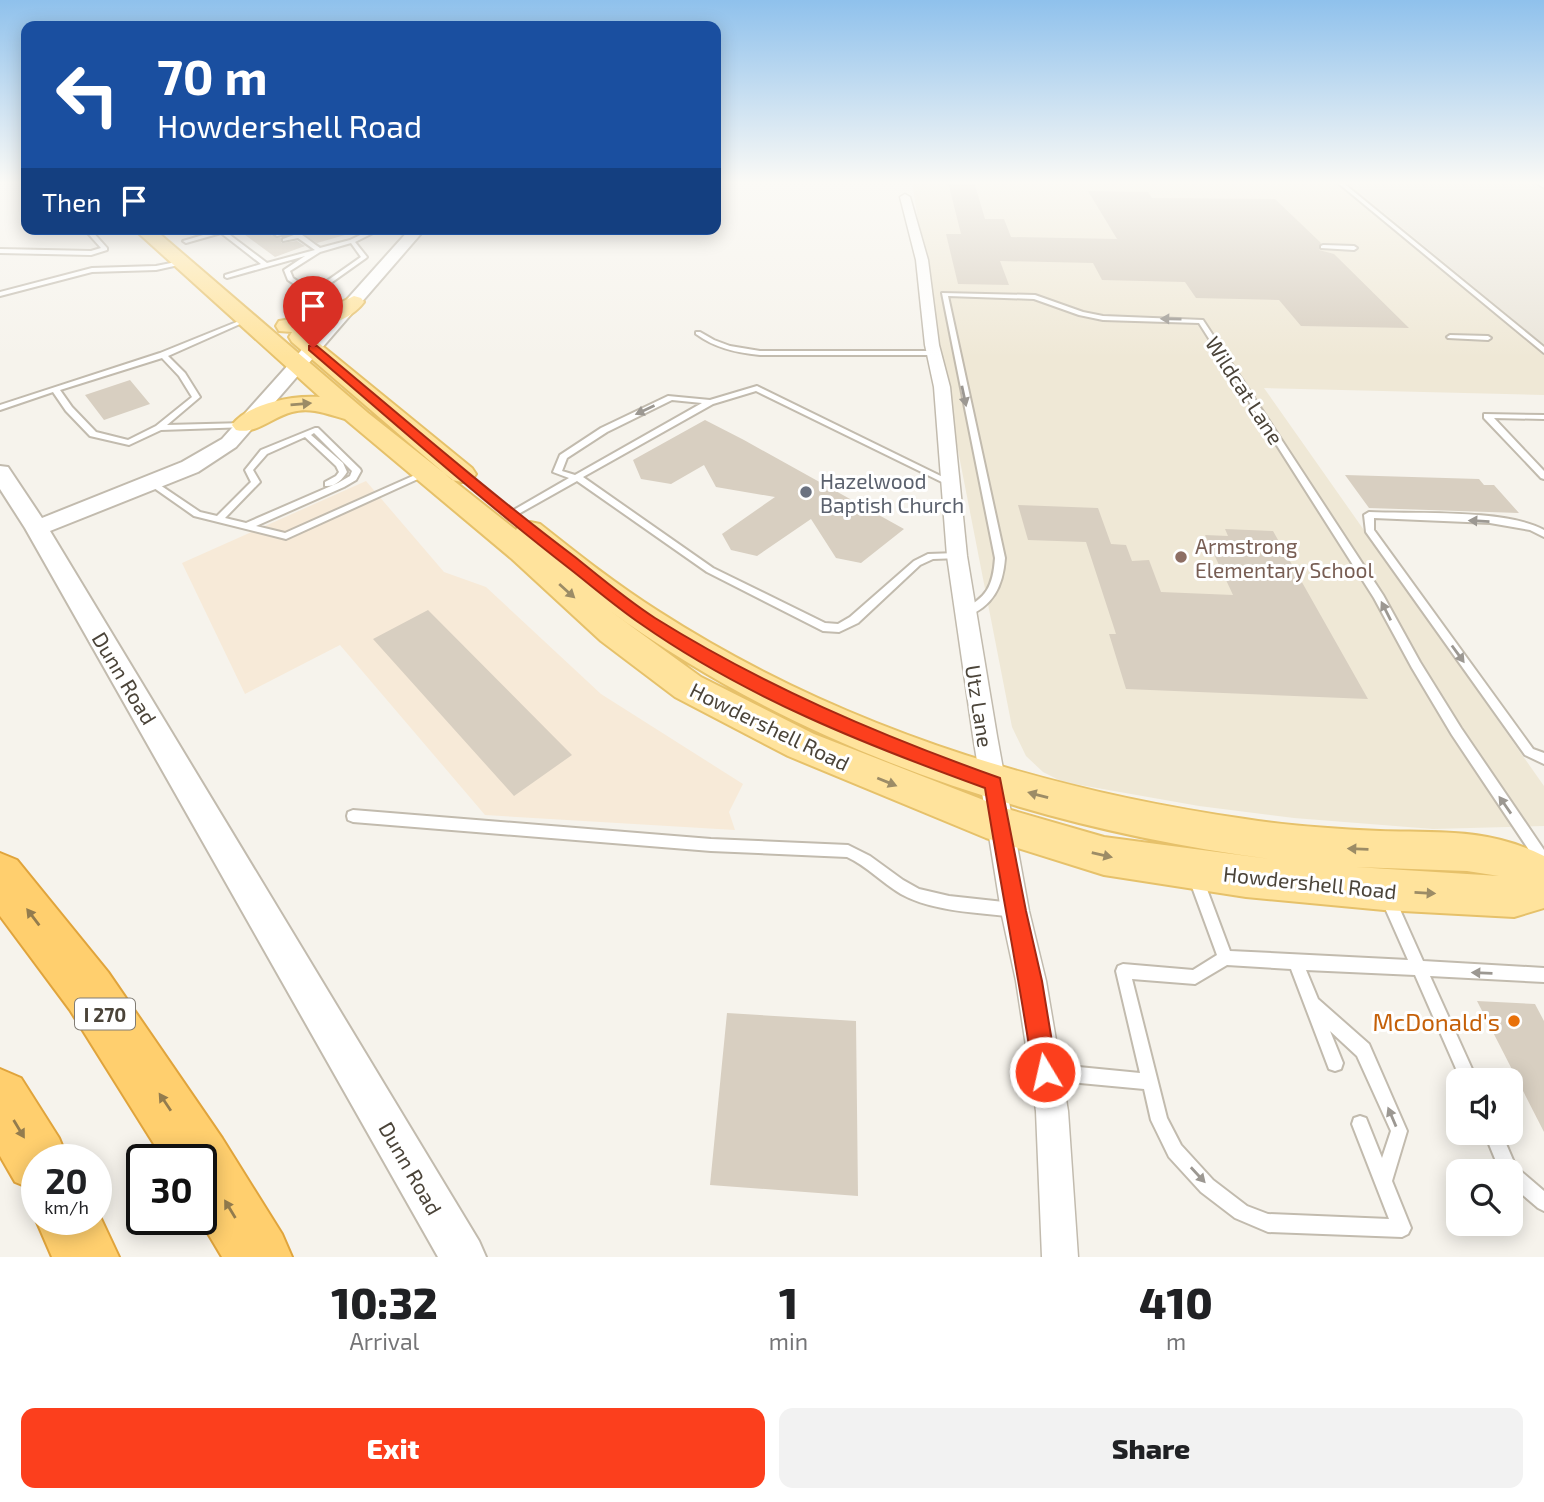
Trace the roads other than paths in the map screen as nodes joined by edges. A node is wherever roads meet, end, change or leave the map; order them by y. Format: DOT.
graph roads {
  1 [pos="97,241"];
  2 [pos="234,241"];
  3 [pos="252,241"];
  4 [pos="306,241"];
  5 [pos="352,241"];
  6 [pos="408,241"];
  7 [pos="916,241"];
  8 [pos="1410,241"];
  9 [pos="180,244"];
  10 [pos="239,244"];
  11 [pos="292,245"];
  12 [pos="260,246"];
  13 [pos="1322,247"];
  14 [pos="1354,248"];
  15 [pos="319,250"];
  16 [pos="0,251"];
  17 [pos="267,252"];
  18 [pos="254,255"];
  19 [pos="237,263"];
  20 [pos="266,265"];
  21 [pos="0,294"];
  22 [pos="354,302"];
  23 [pos="246,320"];
  24 [pos="287,326"];
  25 [pos="698,333"];
  26 [pos="1450,337"];
  27 [pos="1488,338"];
  28 [pos="1544,351"];
  29 [pos="934,353"];
  30 [pos="163,355"];
  31 [pos="306,357"];
  32 [pos="55,390"];
  33 [pos="710,402"];
  34 [pos="0,408"];
  35 [pos="1544,417"];
  36 [pos="359,418"];
  37 [pos="245,425"];
  38 [pos="159,428"];
  39 [pos="0,472"];
  40 [pos="427,473"];
  41 [pos="1544,476"];
  42 [pos="578,478"];
  43 [pos="151,483"];
  44 [pos="951,483"];
  45 [pos="510,515"];
  46 [pos="219,519"];
  47 [pos="247,526"];
  48 [pos="37,528"];
  49 [pos="1544,534"];
  50 [pos="957,555"];
  51 [pos="965,613"];
  52 [pos="1544,759"];
  53 [pos="993,783"];
  54 [pos="353,816"];
  55 [pos="1000,825"];
  56 [pos="1544,861"];
  57 [pos="1192,869"];
  58 [pos="0,876"];
  59 [pos="1544,877"];
  60 [pos="1544,888"];
  61 [pos="1384,890"];
  62 [pos="1015,911"];
  63 [pos="1224,958"];
  64 [pos="1296,962"];
  65 [pos="1420,970"];
  66 [pos="1544,975"];
  67 [pos="1312,1004"];
  68 [pos="1335,1063"];
  69 [pos="1464,1068"];
  70 [pos="1045,1072"];
  71 [pos="1150,1082"];
  72 [pos="0,1099"];
  73 [pos="1360,1124"];
  74 [pos="27,1144"];
  75 [pos="190,1144"];
  76 [pos="1383,1181"];
  77 [pos="1523,1183"];
  78 [pos="217,1188"];
  79 [pos="1544,1202"];
  80 [pos="75,1235"];
  81 [pos="86,1257"];
  82 [pos="258,1257"];
  83 [pos="463,1257"];
  84 [pos="1060,1257"];
  1 -- 16 [label="lane"];
  2 -- 10 [label="lane"];
  3 -- 10 [label="lane"];
  4 -- 11 [label="lane"];
  4 -- 15 [label="lane"];
  5 -- 15 [label="lane"];
  5 -- 15 [label="lane"];
  6 -- 22 [label="street"];
  7 -- 29 [label="street, Utz Lane"];
  8 -- 28 [label="lane"];
  9 -- 19 [label="main road, Howdershell Road"];
  9 -- 21 [label="lane"];
  9 -- 23 [label="main road, Howdershell Road"];
  10 -- 19 [label="lane"];
  12 -- 19 [label="lane"];
  13 -- 14 [label="lane"];
  15 -- 20 [label="lane"];
  17 -- 18 [label="lane"];
  18 -- 19 [label="lane"];
  18 -- 20 [label="lane"];
  19 -- 20 [label="lane"];
  19 -- 24 [label="main road, Howdershell Road"];
  22 -- 24 [label="main road"];
  22 -- 31 [label="street"];
  23 -- 30 [label="lane"];
  23 -- 31 [label="main road, Howdershell Road"];
  24 -- 31 [label="main road, Howdershell Road"];
  25 -- 29 [label="lane"];
  26 -- 27 [label="lane"];
  29 -- 44 [label="street, Utz Lane"];
  30 -- 32 [label="lane"];
  30 -- 38 [label="lane"];
  31 -- 36 [label="main road, Howdershell Road"];
  31 -- 37 [label="street"];
  31 -- 45 [label="main road, Howdershell Road"];
  32 -- 34 [label="lane"];
  32 -- 38 [label="lane"];
  33 -- 42 [label="lane"];
  33 -- 42 [label="lane, one-way"];
  33 -- 44 [label="lane"];
  35 -- 41 [label="lane"];
  37 -- 36 [label="main road, one-way"];
  36 -- 40 [label="main road, Howdershell Road"];
  37 -- 38 [label="lane"];
  37 -- 43 [label="street"];
  39 -- 48 [label="street"];
  40 -- 47 [label="lane"];
  40 -- 55 [label="main road, Howdershell Road, one-way"];
  42 -- 45 [label="lane"];
  42 -- 50 [label="lane"];
  43 -- 46 [label="lane"];
  43 -- 48 [label="street"];
  44 -- 50 [label="street, Utz Lane"];
  45 -- 53 [label="main road, Howdershell Road"];
  46 -- 47 [label="lane"];
  46 -- 47 [label="lane"];
  48 -- 83 [label="street, Dunn Road"];
  49 -- 52 [label="lane, one-way"];
  50 -- 51 [label="street, Utz Lane"];
  51 -- 53 [label="street, Utz Lane"];
  56 -- 51 [label="lane, Wildcat Lane, one-way"];
  53 -- 55 [label="street, Utz Lane"];
  59 -- 53 [label="main road, Howdershell Road, one-way"];
  54 -- 62 [label="lane"];
  55 -- 57 [label="main road, Howdershell Road, one-way"];
  55 -- 62 [label="street, Utz Lane"];
  57 -- 61 [label="main road, Howdershell Road"];
  57 -- 63 [label="lane"];
  75 -- 58 [label="highway, I 270, one-way"];
  61 -- 60 [label="main road, Howdershell Road, one-way"];
  61 -- 65 [label="lane"];
  62 -- 70 [label="street, Utz Lane"];
  63 -- 64 [label="lane"];
  63 -- 71 [label="lane"];
  64 -- 65 [label="lane"];
  64 -- 67 [label="lane"];
  66 -- 65 [label="lane, one-way"];
  65 -- 69 [label="lane"];
  67 -- 68 [label="lane"];
  76 -- 67 [label="lane, one-way"];
  70 -- 71 [label="lane"];
  70 -- 84 [label="street, Utz Lane"];
  71 -- 76 [label="lane, one-way"];
  72 -- 74 [label="highway, one-way"];
  73 -- 76 [label="lane"];
  77 -- 79 [label="lane"];
  82 -- 78 [label="highway, I 270, one-way"];
  80 -- 81 [label="highway"];
}
